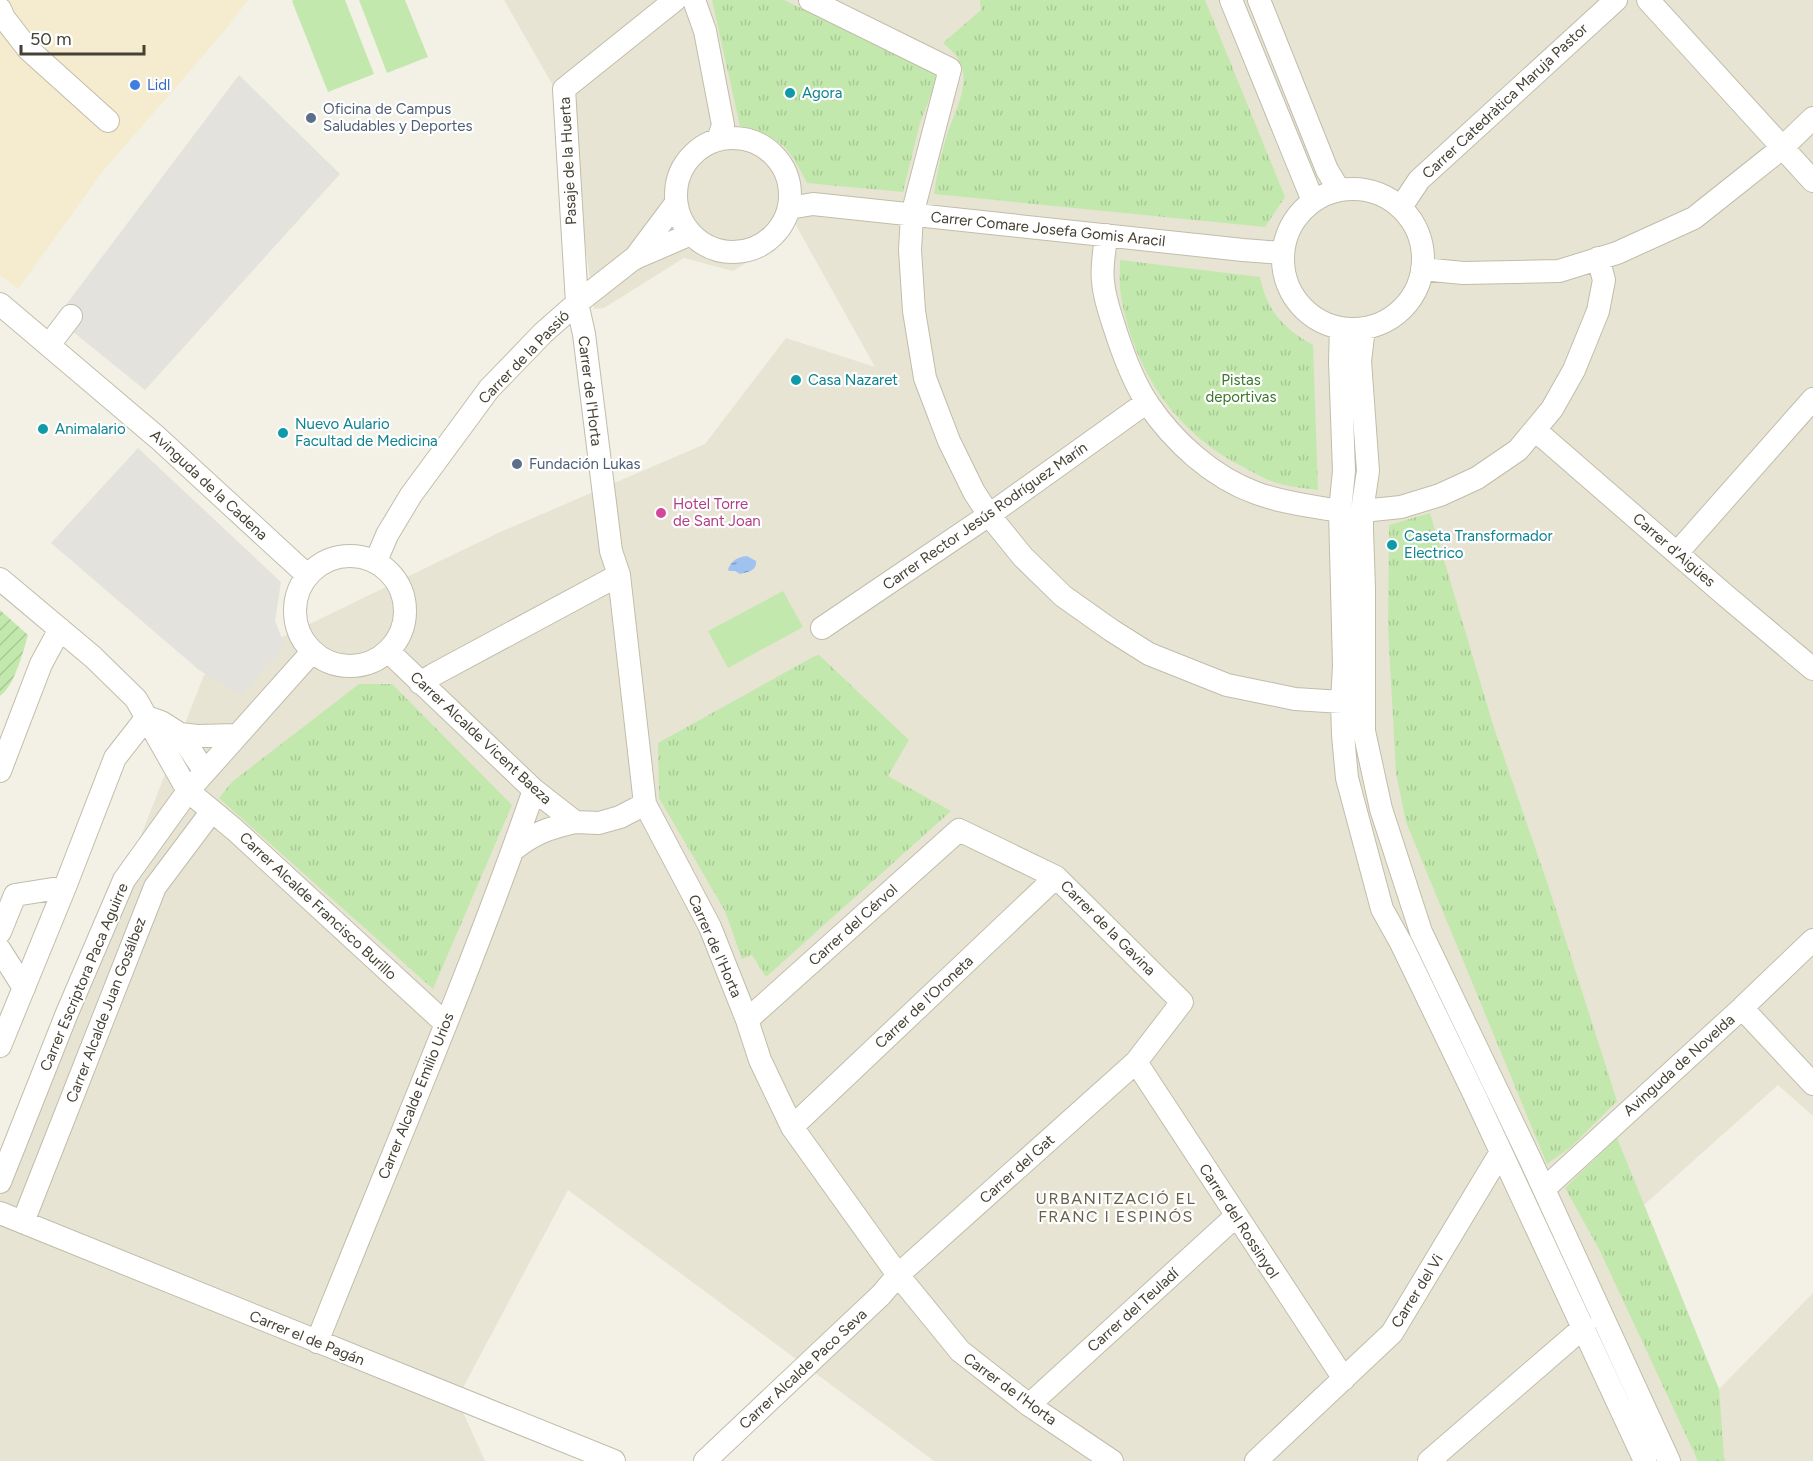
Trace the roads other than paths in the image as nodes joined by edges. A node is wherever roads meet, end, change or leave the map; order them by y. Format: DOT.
graph roads {
  1 [pos="675,0"];
  2 [pos="694,0"];
  3 [pos="810,0"];
  4 [pos="1231,0"];
  5 [pos="1259,0"];
  6 [pos="1616,0"];
  7 [pos="1648,0"];
  8 [pos="0,9"];
  9 [pos="1813,118"];
  10 [pos="108,122"];
  11 [pos="725,134"];
  12 [pos="1782,148"];
  13 [pos="1813,181"];
  14 [pos="1339,190"];
  15 [pos="789,200"];
  16 [pos="1313,201"];
  17 [pos="676,202"];
  18 [pos="1401,207"];
  19 [pos="912,215"];
  20 [pos="691,234"];
  21 [pos="1106,235"];
  22 [pos="1283,253"];
  23 [pos="1598,258"];
  24 [pos="633,259"];
  25 [pos="1422,269"];
  26 [pos="577,303"];
  27 [pos="0,304"];
  28 [pos="71,316"];
  29 [pos="1341,328"];
  30 [pos="1364,328"];
  31 [pos="49,345"];
  32 [pos="1813,399"];
  33 [pos="1147,402"];
  34 [pos="1535,430"];
  35 [pos="1351,511"];
  36 [pos="989,515"];
  37 [pos="1677,553"];
  38 [pos="376,561"];
  39 [pos="307,575"];
  40 [pos="619,575"];
  41 [pos="0,579"];
  42 [pos="822,628"];
  43 [pos="60,629"];
  44 [pos="388,651"];
  45 [pos="312,652"];
  46 [pos="1813,669"];
  47 [pos="420,683"];
  48 [pos="1342,702"];
  49 [pos="147,717"];
  50 [pos="180,734"];
  51 [pos="238,735"];
  52 [pos="0,771"];
  53 [pos="205,772"];
  54 [pos="534,790"];
  55 [pos="188,791"];
  56 [pos="645,804"];
  57 [pos="212,811"];
  58 [pos="575,822"];
  59 [pos="959,830"];
  60 [pos="513,850"];
  61 [pos="1056,878"];
  62 [pos="65,887"];
  63 [pos="0,932"];
  64 [pos="1813,940"];
  65 [pos="0,950"];
  66 [pos="24,988"];
  67 [pos="1742,1008"];
  68 [pos="747,1020"];
  69 [pos="445,1023"];
  70 [pos="3,1032"];
  71 [pos="1136,1062"];
  72 [pos="1813,1084"];
  73 [pos="792,1127"];
  74 [pos="1501,1152"];
  75 [pos="0,1182"];
  76 [pos="1544,1189"];
  77 [pos="0,1213"];
  78 [pos="1236,1216"];
  79 [pos="23,1222"];
  80 [pos="898,1275"];
  81 [pos="1584,1327"];
  82 [pos="317,1342"];
  83 [pos="1344,1379"];
  84 [pos="1029,1405"];
  85 [pos="614,1461"];
  86 [pos="705,1461"];
  87 [pos="1112,1461"];
  88 [pos="1256,1461"];
  89 [pos="1429,1461"];
  90 [pos="1645,1461"];
  91 [pos="1669,1461"];
  1 -- 26 [label="street, Pasaje de la Huerta"];
  2 -- 11 [label="street"];
  3 -- 19 [label="street"];
  4 -- 16 [label="street"];
  5 -- 14 [label="street"];
  6 -- 18 [label="street, Carrer Catedràtica Maruja Pastor"];
  7 -- 12 [label="street"];
  8 -- 10 [label="street"];
  9 -- 12 [label="street"];
  11 -- 15 [label="street"];
  11 -- 17 [label="street"];
  12 -- 13 [label="street"];
  12 -- 23 [label="street"];
  14 -- 16 [label="street"];
  14 -- 18 [label="street"];
  15 -- 19 [label="street, Carrer Comare Josefa Gomis Aracil"];
  15 -- 20 [label="street"];
  16 -- 22 [label="street"];
  17 -- 20 [label="street"];
  17 -- 24 [label="street, Carrer de la Passió"];
  18 -- 25 [label="street"];
  19 -- 21 [label="street, Carrer Comare Josefa Gomis Aracil"];
  19 -- 36 [label="street"];
  20 -- 24 [label="street, Carrer de la Passió"];
  21 -- 22 [label="street, Carrer Comare Josefa Gomis Aracil"];
  21 -- 33 [label="street"];
  22 -- 29 [label="street"];
  23 -- 25 [label="street"];
  23 -- 34 [label="street"];
  24 -- 26 [label="street, Carrer de la Passió"];
  25 -- 30 [label="street"];
  26 -- 38 [label="street, Carrer de la Passió"];
  26 -- 40 [label="street, Carrer de l'Horta"];
  27 -- 31 [label="street, Avinguda de la Cadena"];
  28 -- 31 [label="street"];
  29 -- 30 [label="street"];
  29 -- 35 [label="street"];
  30 -- 35 [label="street"];
  31 -- 39 [label="street, Avinguda de la Cadena"];
  32 -- 37 [label="street"];
  33 -- 35 [label="street"];
  33 -- 36 [label="street, Carrer Rector Jesús Rodríguez Marín"];
  34 -- 35 [label="street"];
  34 -- 37 [label="street, Carrer d'Aigües"];
  35 -- 48 [label="street"];
  35 -- 76 [label="street"];
  36 -- 42 [label="street, Carrer Rector Jesús Rodríguez Marín"];
  36 -- 48 [label="street"];
  37 -- 46 [label="street, Carrer d'Aigües"];
  38 -- 39 [label="street"];
  38 -- 44 [label="street"];
  39 -- 45 [label="street"];
  40 -- 47 [label="street"];
  40 -- 56 [label="street, Carrer de l'Horta"];
  41 -- 43 [label="street"];
  43 -- 49 [label="street"];
  43 -- 52 [label="street"];
  44 -- 45 [label="street"];
  44 -- 47 [label="street, Carrer Alcalde Vicent Baeza"];
  45 -- 51 [label="street, Carrer Escriptora Paca Aguirre"];
  47 -- 54 [label="street, Carrer Alcalde Vicent Baeza"];
  48 -- 74 [label="street"];
  49 -- 50 [label="street"];
  49 -- 55 [label="street"];
  49 -- 62 [label="street"];
  50 -- 51 [label="street"];
  50 -- 53 [label="street"];
  51 -- 53 [label="street, Carrer Escriptora Paca Aguirre"];
  53 -- 55 [label="street, Carrer Escriptora Paca Aguirre"];
  54 -- 58 [label="street, Carrer Alcalde Vicent Baeza"];
  54 -- 60 [label="street, Carrer Alcalde Emilio Urios"];
  55 -- 57 [label="street, Carrer Alcalde Francisco Burillo"];
  55 -- 75 [label="street, Carrer Escriptora Paca Aguirre"];
  56 -- 58 [label="street"];
  56 -- 68 [label="street, Carrer de l'Horta"];
  57 -- 69 [label="street, Carrer Alcalde Francisco Burillo"];
  57 -- 79 [label="street, Carrer Alcalde Juan Gosálbez"];
  58 -- 60 [label="street"];
  59 -- 61 [label="street, Carrer de la Gavina"];
  59 -- 68 [label="street, Carrer del Cérvol"];
  60 -- 69 [label="street, Carrer Alcalde Emilio Urios"];
  61 -- 71 [label="street, Carrer de la Gavina"];
  61 -- 73 [label="street, Carrer de l'Oroneta"];
  62 -- 63 [label="street"];
  62 -- 66 [label="street"];
  64 -- 67 [label="street, Avinguda de Novelda"];
  65 -- 66 [label="street"];
  66 -- 70 [label="street"];
  67 -- 72 [label="street"];
  67 -- 76 [label="street, Avinguda de Novelda"];
  68 -- 73 [label="street, Carrer de l'Horta"];
  69 -- 82 [label="street, Carrer Alcalde Emilio Urios"];
  71 -- 78 [label="street, Carrer del Rossinyol"];
  71 -- 80 [label="street, Carrer del Gat"];
  73 -- 80 [label="street, Carrer de l'Horta"];
  74 -- 81 [label="street"];
  74 -- 83 [label="street, Carrer del Vi"];
  76 -- 91 [label="street"];
  77 -- 79 [label="street, Carrer el de Pagán"];
  78 -- 83 [label="street, Carrer del Rossinyol"];
  78 -- 84 [label="street, Carrer del Teuladí"];
  79 -- 82 [label="street, Carrer el de Pagán"];
  80 -- 84 [label="street, Carrer de l'Horta"];
  80 -- 86 [label="street, Carrer Alcalde Paco Seva"];
  81 -- 89 [label="street"];
  81 -- 90 [label="street"];
  82 -- 85 [label="street, Carrer el de Pagán"];
  83 -- 88 [label="street, Carrer del Vi"];
  84 -- 87 [label="street, Carrer de l'Horta"];
}
